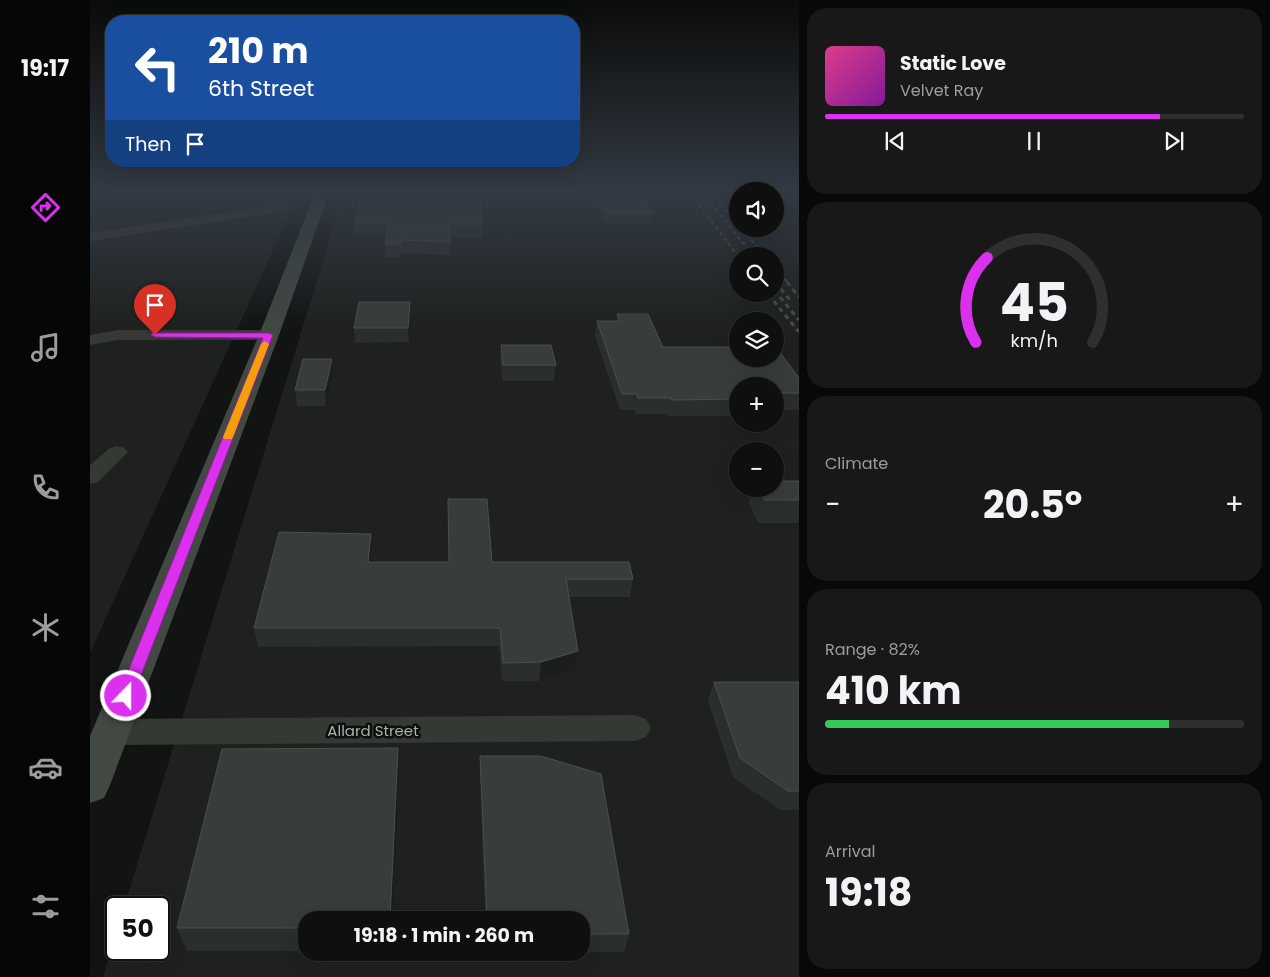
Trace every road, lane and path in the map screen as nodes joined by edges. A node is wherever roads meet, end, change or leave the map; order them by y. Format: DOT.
graph roads {
  1 [pos="305,239"];
  2 [pos="269,335"];
  3 [pos="90,340"];
  4 [pos="90,452"];
  5 [pos="90,477"];
  6 [pos="635,728"];
  7 [pos="111,732"];
  8 [pos="90,785"];
  1 -- 2 [label="main road"];
  2 -- 3 [label="street"];
  2 -- 7 [label="main road"];
  4 -- 5 [label="street"];
  6 -- 7 [label="street, Allard Street"];
  7 -- 8 [label="main road"];
}
